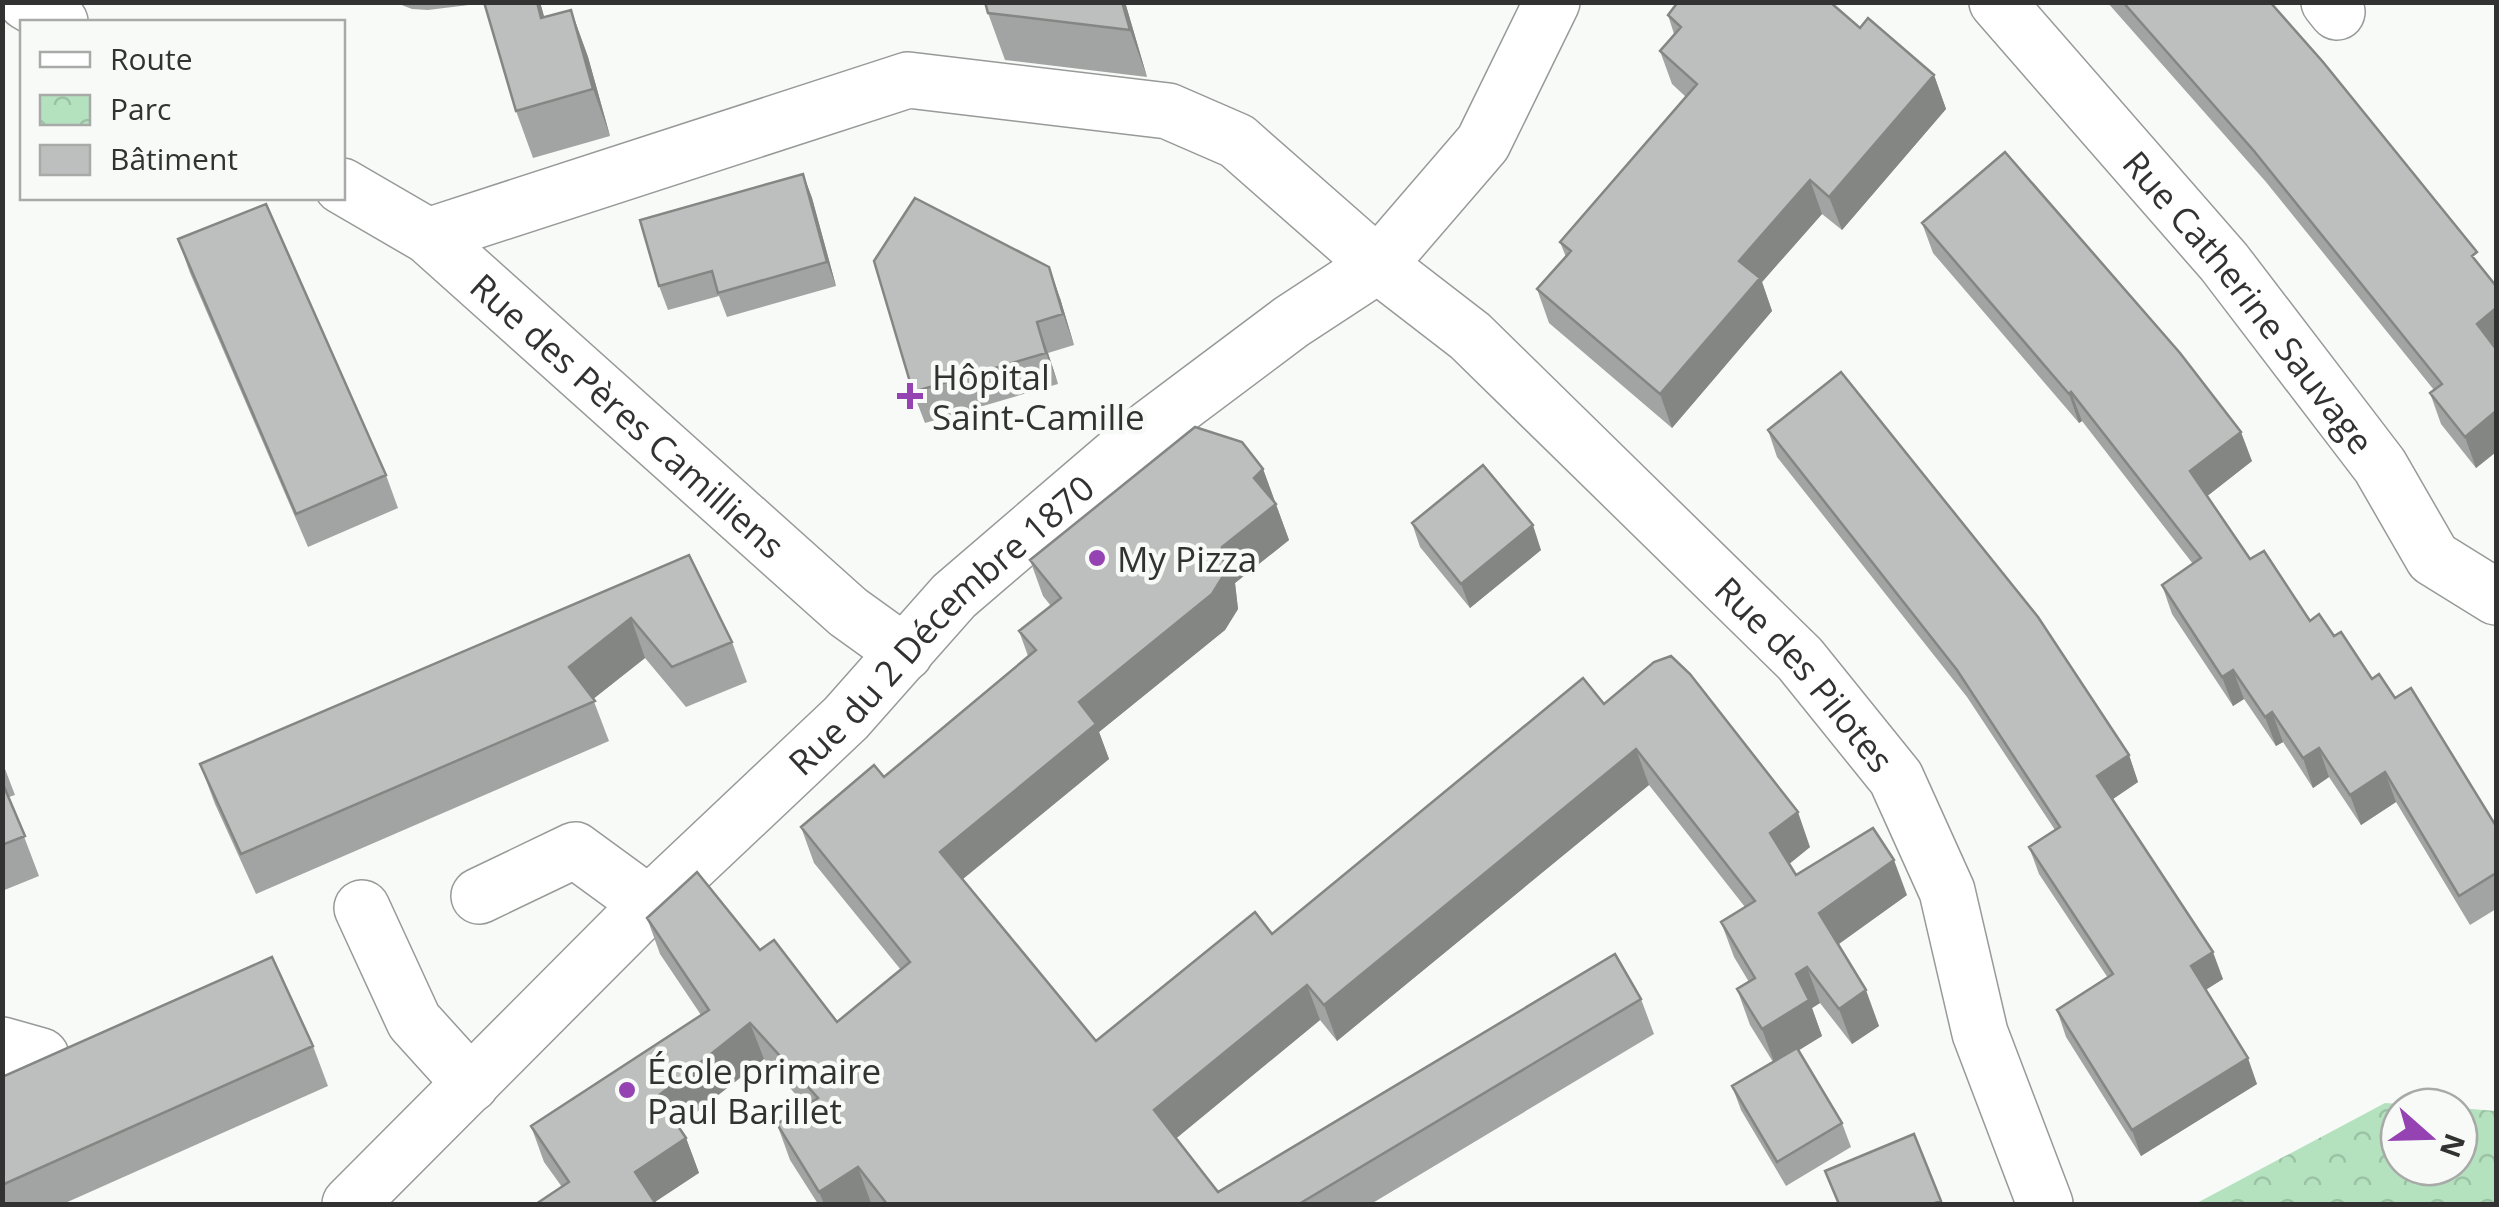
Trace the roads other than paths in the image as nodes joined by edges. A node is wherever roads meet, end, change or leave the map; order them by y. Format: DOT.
graph roads {
  1 [pos="26,2"];
  2 [pos="1552,2"];
  3 [pos="1999,3"];
  4 [pos="57,20"];
  5 [pos="345,188"];
  6 [pos="428,236"];
  7 [pos="1378,265"];
  8 [pos="2496,596"];
  9 [pos="905,653"];
  10 [pos="479,896"];
  11 [pos="649,904"];
  12 [pos="362,908"];
  13 [pos="471,1084"];
  14 [pos="350,1204"];
  15 [pos="2045,1204"];
  1 -- 4 [label="street"];
  2 -- 7 [label="street, Rue du 2 Décembre 1870"];
  3 -- 8 [label="street, Rue Catherine Sauvage"];
  5 -- 6 [label="street, Rue des Pères Camilliens"];
  6 -- 7 [label="street, Rue des Pilotes"];
  6 -- 9 [label="street, Rue des Pères Camilliens"];
  7 -- 9 [label="street, Rue du 2 Décembre 1870"];
  7 -- 15 [label="street, Rue des Pilotes"];
  9 -- 11 [label="street, Rue du 2 Décembre 1870"];
  10 -- 11 [label="street"];
  11 -- 13 [label="street, Rue du 2 Décembre 1870"];
  12 -- 13 [label="street"];
  13 -- 14 [label="street, Rue du 2 Décembre 1870"];
}
